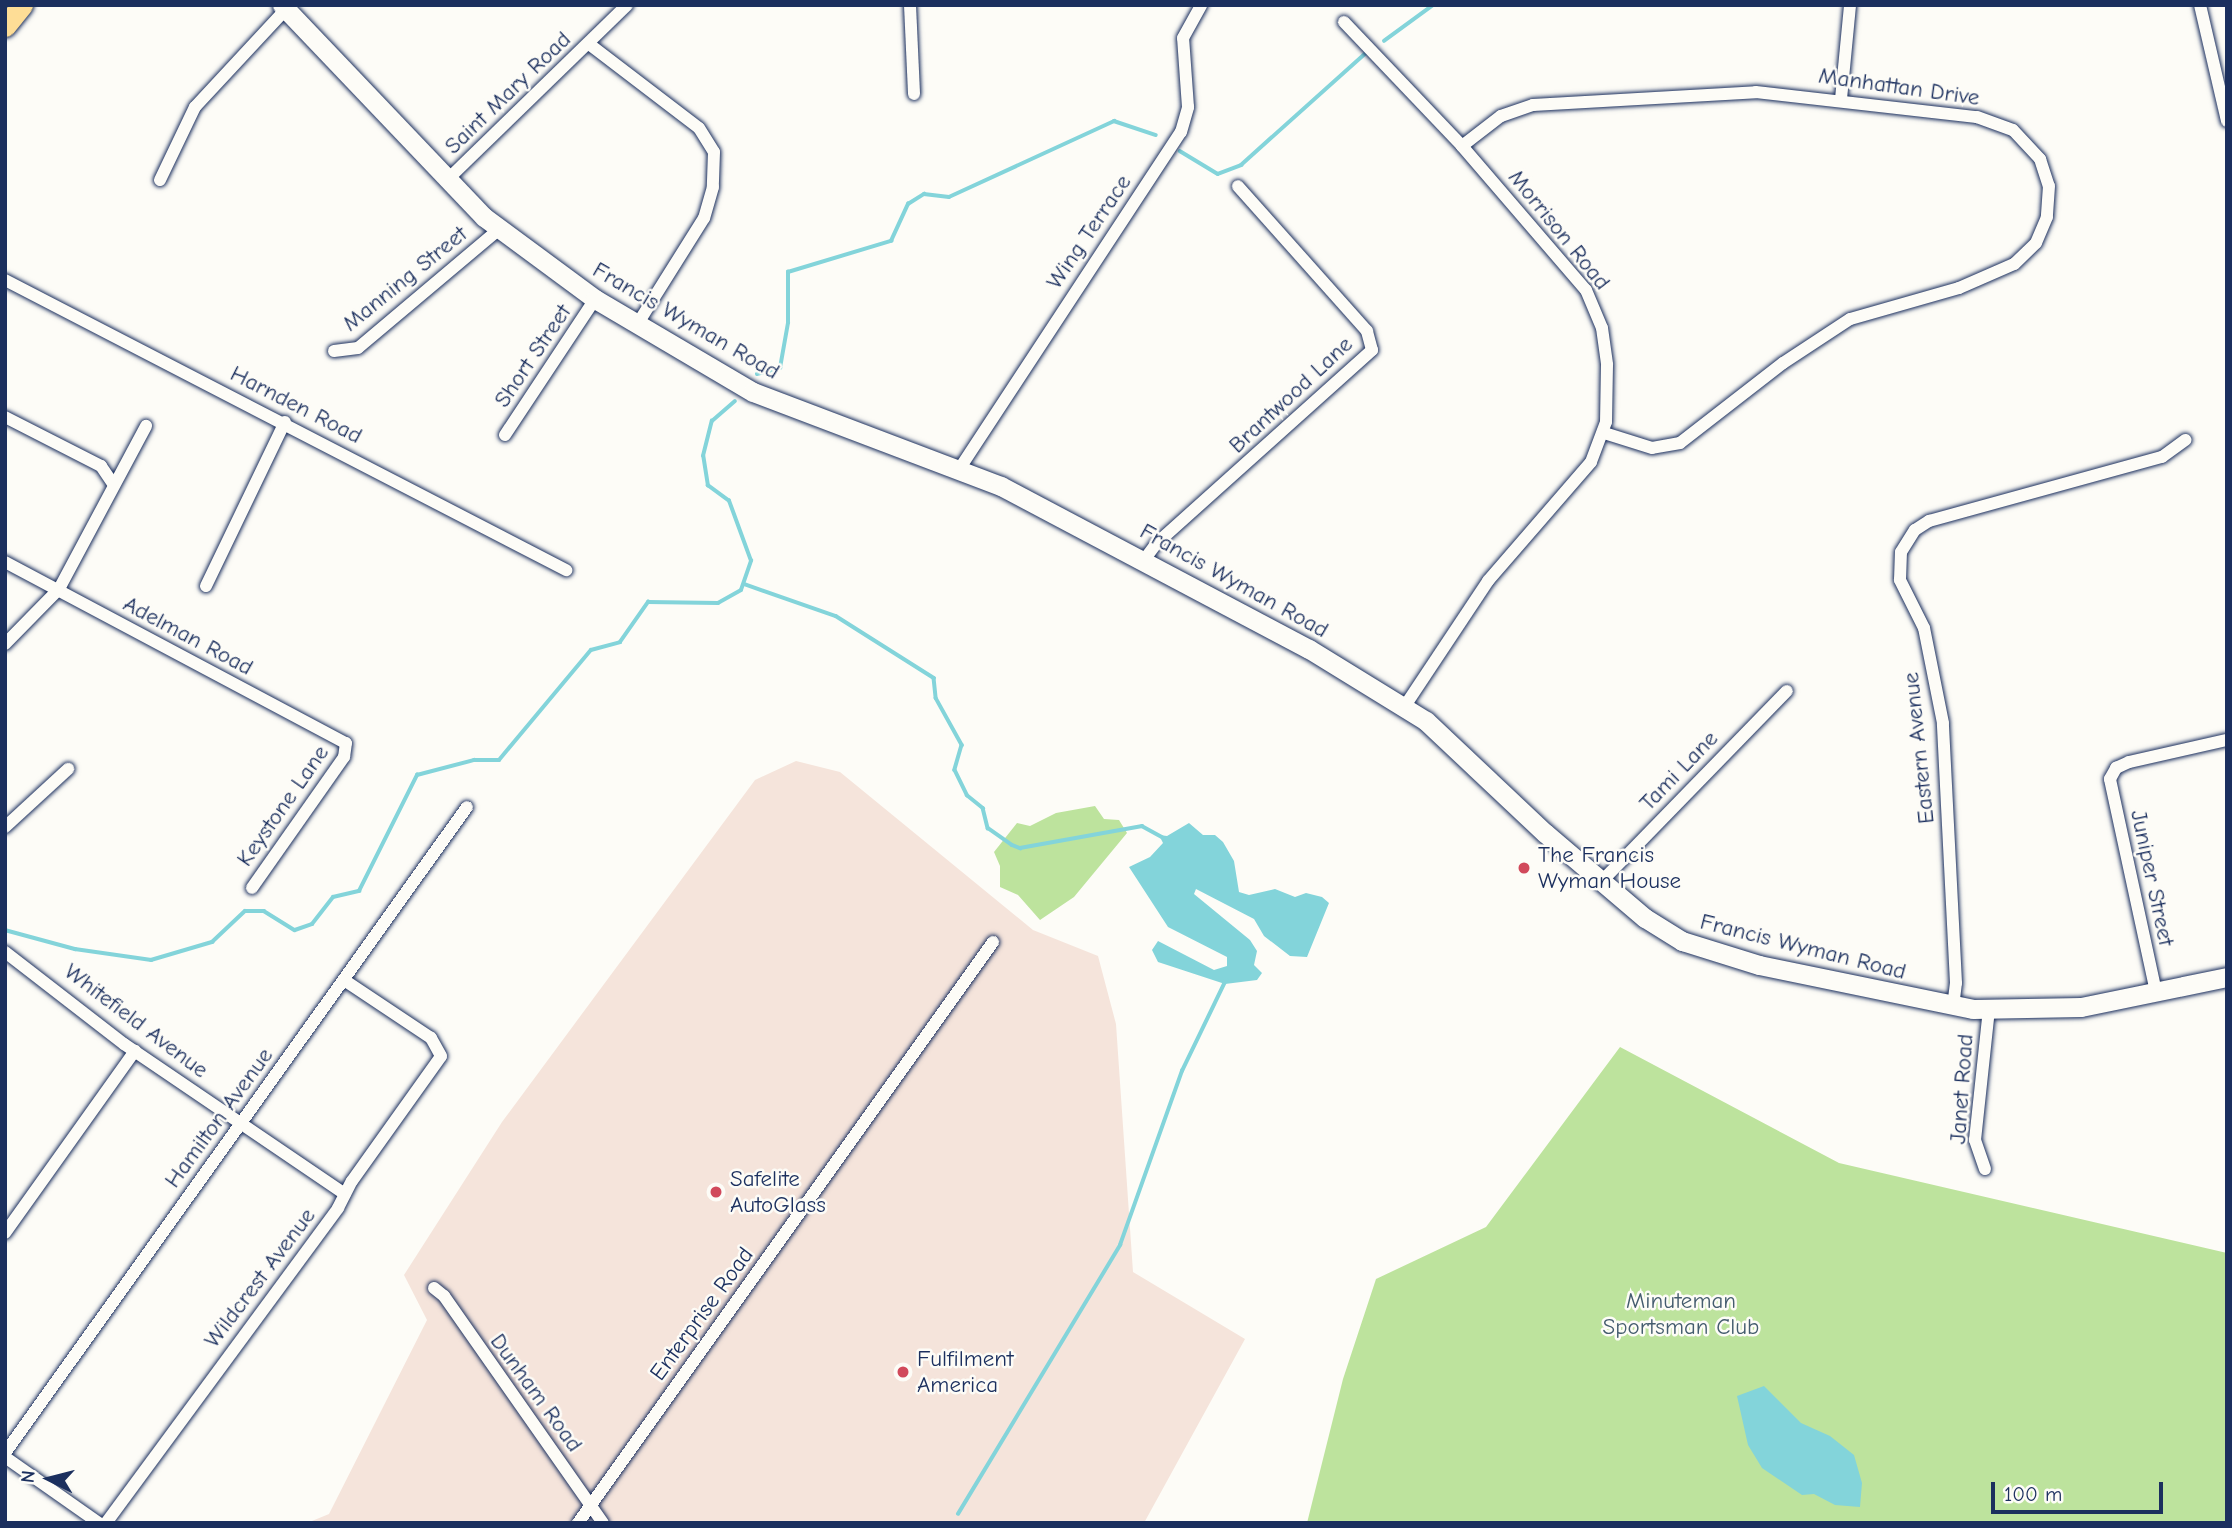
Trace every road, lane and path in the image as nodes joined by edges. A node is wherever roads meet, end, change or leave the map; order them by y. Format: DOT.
graph roads {
  1 [pos="22,5"];
  2 [pos="627,5"];
  3 [pos="910,5"];
  4 [pos="1202,5"];
  5 [pos="1850,5"];
  6 [pos="2200,5"];
  7 [pos="284,7"];
  8 [pos="1344,22"];
  9 [pos="5,26"];
  10 [pos="589,44"];
  11 [pos="914,94"];
  12 [pos="1841,99"];
  13 [pos="2227,121"];
  14 [pos="1462,146"];
  15 [pos="160,180"];
  16 [pos="447,180"];
  17 [pos="1238,186"];
  18 [pos="498,230"];
  19 [pos="5,279"];
  20 [pos="596,299"];
  21 [pos="637,325"];
  22 [pos="334,351"];
  23 [pos="5,417"];
  24 [pos="285,422"];
  25 [pos="146,426"];
  26 [pos="1604,433"];
  27 [pos="505,435"];
  28 [pos="2185,440"];
  29 [pos="960,468"];
  30 [pos="113,484"];
  31 [pos="1144,560"];
  32 [pos="5,562"];
  33 [pos="566,570"];
  34 [pos="206,586"];
  35 [pos="60,589"];
  36 [pos="5,644"];
  37 [pos="1787,691"];
  38 [pos="1405,706"];
  39 [pos="2227,740"];
  40 [pos="348,748"];
  41 [pos="68,769"];
  42 [pos="467,807"];
  43 [pos="5,827"];
  44 [pos="1602,881"];
  45 [pos="252,888"];
  46 [pos="993,942"];
  47 [pos="5,952"];
  48 [pos="2227,977"];
  49 [pos="344,980"];
  50 [pos="2156,992"];
  51 [pos="1953,1007"];
  52 [pos="1989,1010"];
  53 [pos="135,1051"];
  54 [pos="241,1123"];
  55 [pos="1985,1169"];
  56 [pos="345,1194"];
  57 [pos="5,1233"];
  58 [pos="434,1289"];
  59 [pos="5,1455"];
  60 [pos="591,1505"];
  61 [pos="99,1523"];
  62 [pos="106,1523"];
  63 [pos="578,1523"];
  64 [pos="603,1523"];
  1 -- 9 [label="main road"];
  2 -- 10 [label="street, Saint Mary Road"];
  3 -- 11 [label="street"];
  4 -- 29 [label="street, Wing Terrace"];
  5 -- 12 [label="street"];
  6 -- 13 [label="street"];
  7 -- 15 [label="street"];
  7 -- 16 [label="main road, Francis Wyman Road"];
  8 -- 14 [label="street, Morrison Road"];
  10 -- 16 [label="street, Saint Mary Road"];
  10 -- 21 [label="street"];
  12 -- 14 [label="street, Manhattan Drive"];
  12 -- 26 [label="street, Manhattan Drive"];
  14 -- 26 [label="street, Morrison Road"];
  16 -- 18 [label="main road, Francis Wyman Road"];
  17 -- 31 [label="street, Brantwood Lane"];
  18 -- 20 [label="main road, Francis Wyman Road"];
  18 -- 22 [label="street, Manning Street"];
  19 -- 24 [label="street, Harnden Road"];
  20 -- 21 [label="main road, Francis Wyman Road"];
  20 -- 27 [label="street, Short Street"];
  21 -- 29 [label="main road, Francis Wyman Road"];
  23 -- 30 [label="street"];
  24 -- 33 [label="street, Harnden Road"];
  24 -- 34 [label="street"];
  25 -- 30 [label="street"];
  26 -- 38 [label="street, Morrison Road"];
  28 -- 51 [label="street, Eastern Avenue"];
  29 -- 31 [label="main road, Francis Wyman Road"];
  30 -- 35 [label="street"];
  31 -- 38 [label="main road, Francis Wyman Road"];
  32 -- 35 [label="street, Adelman Road"];
  35 -- 36 [label="street"];
  35 -- 40 [label="street, Adelman Road"];
  37 -- 44 [label="street, Tami Lane"];
  38 -- 44 [label="main road, Francis Wyman Road"];
  39 -- 50 [label="street, Juniper Street"];
  40 -- 45 [label="street, Keystone Lane"];
  41 -- 43 [label="street"];
  42 -- 49 [label="street, Hamilton Avenue"];
  44 -- 51 [label="main road, Francis Wyman Road"];
  46 -- 60 [label="street, Enterprise Road"];
  47 -- 53 [label="street, Whitefield Avenue"];
  48 -- 50 [label="main road, Francis Wyman Road"];
  49 -- 54 [label="street, Hamilton Avenue"];
  49 -- 56 [label="street, Wildcrest Avenue"];
  50 -- 52 [label="main road, Francis Wyman Road"];
  51 -- 52 [label="main road, Francis Wyman Road"];
  52 -- 55 [label="street, Janet Road"];
  53 -- 54 [label="street, Whitefield Avenue"];
  53 -- 57 [label="street"];
  54 -- 56 [label="street, Whitefield Avenue"];
  54 -- 59 [label="street, Hamilton Avenue"];
  56 -- 62 [label="street, Wildcrest Avenue"];
  58 -- 60 [label="street, Dunham Road"];
  59 -- 61 [label="street"];
  60 -- 63 [label="street, Enterprise Road"];
  60 -- 64 [label="street, Dunham Road"];
}
